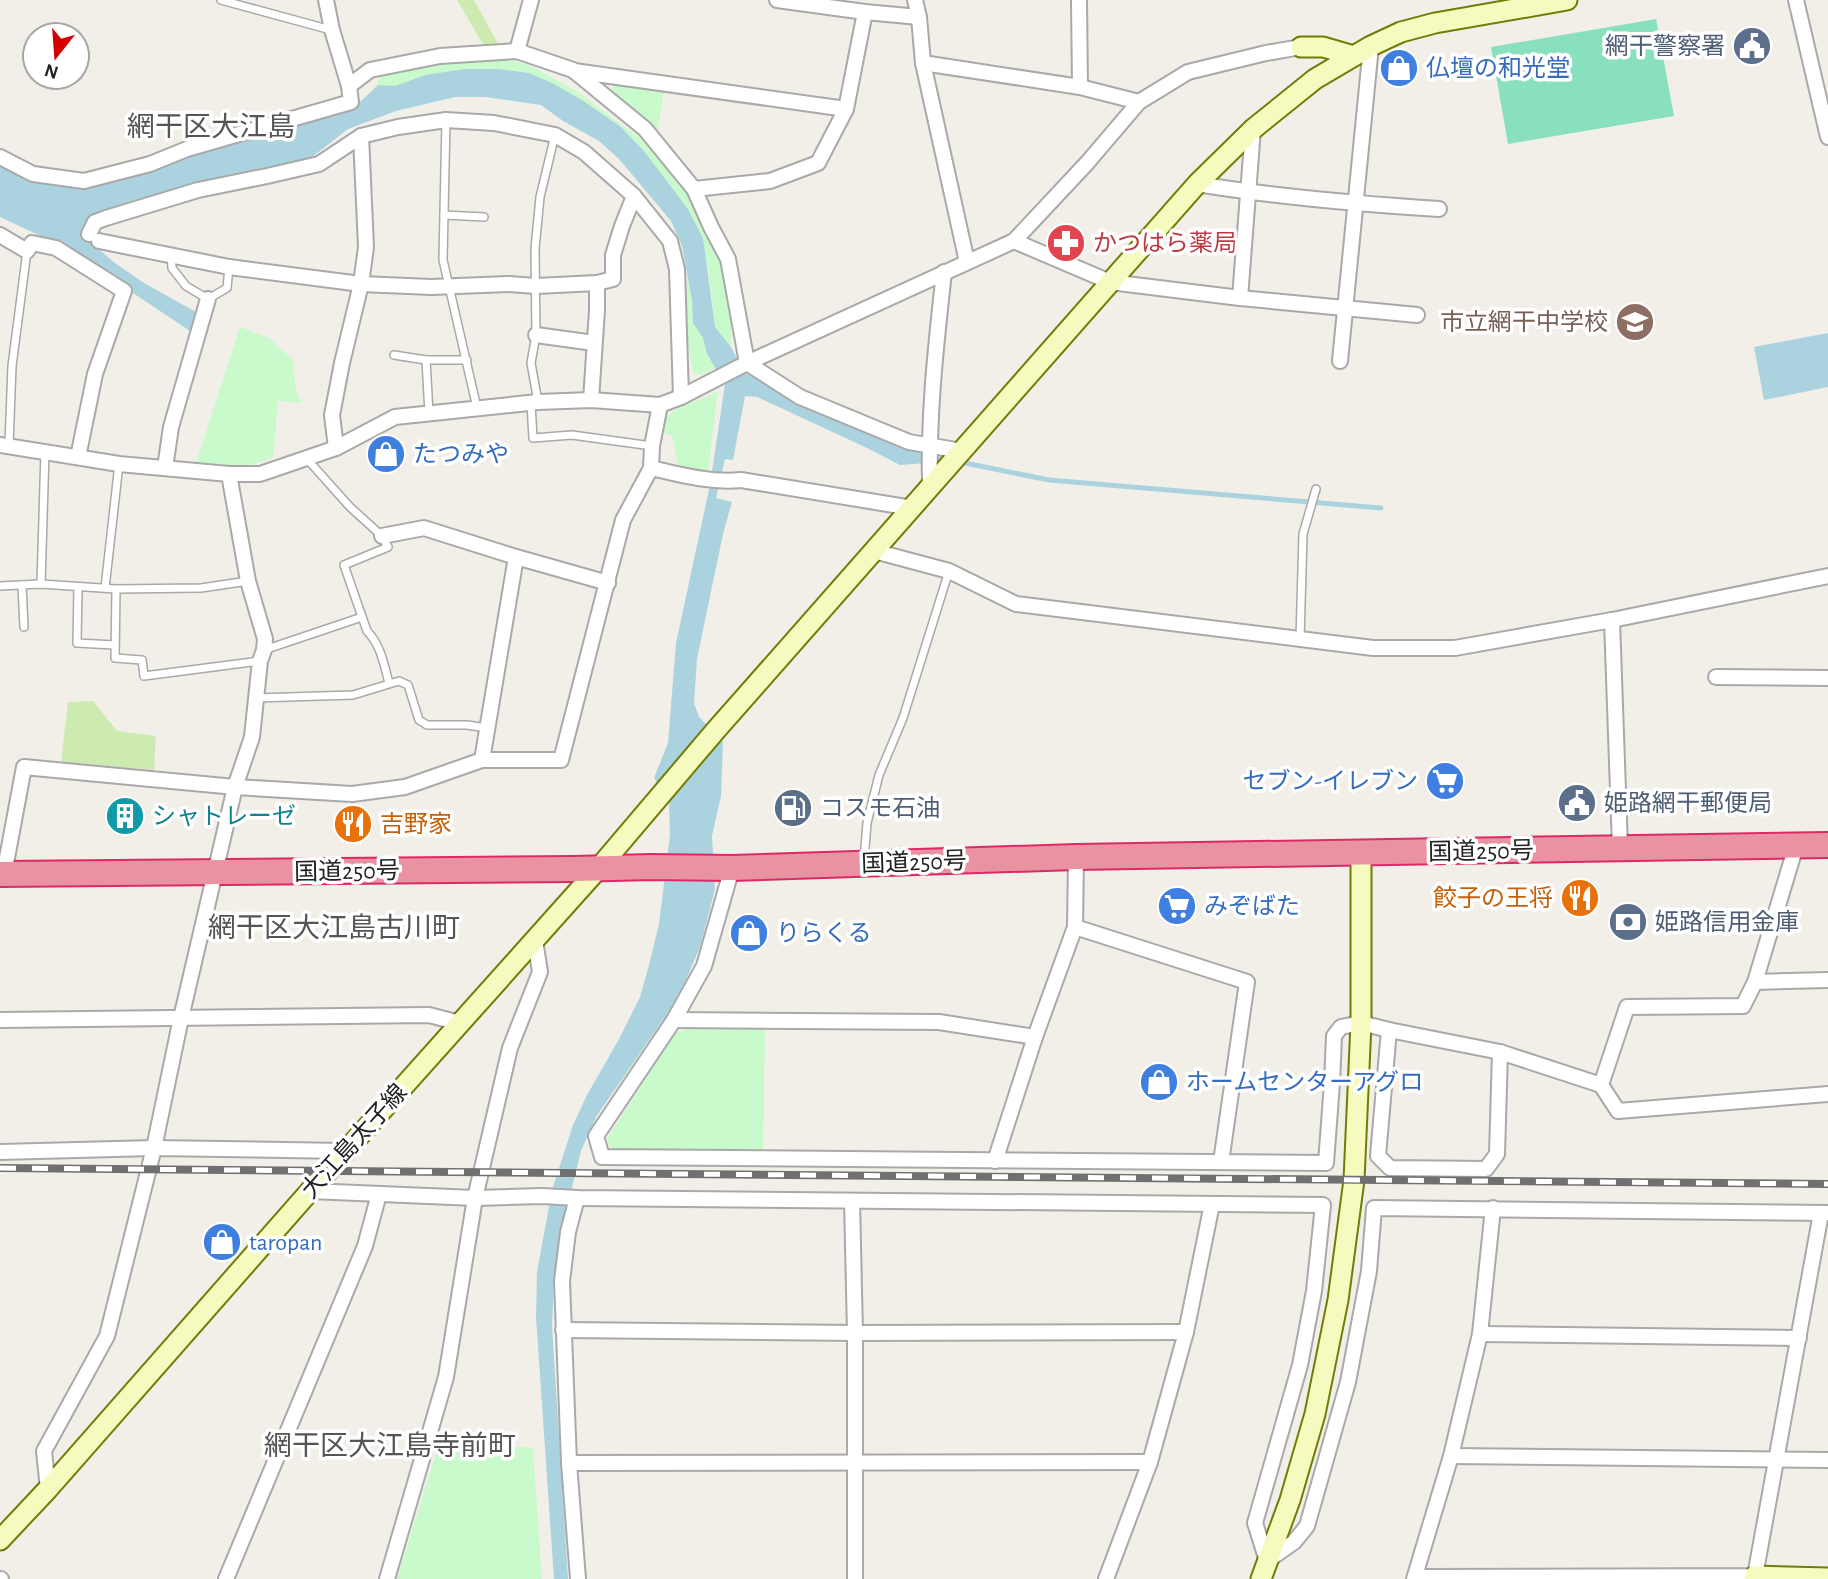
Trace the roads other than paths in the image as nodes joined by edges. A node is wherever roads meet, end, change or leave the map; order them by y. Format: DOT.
graph roads {
  1 [pos="221,0"];
  2 [pos="326,0"];
  3 [pos="531,0"];
  4 [pos="777,0"];
  5 [pos="915,0"];
  6 [pos="1079,0"];
  7 [pos="1567,0"];
  8 [pos="1796,0"];
  9 [pos="865,12"];
  10 [pos="919,18"];
  11 [pos="332,30"];
  12 [pos="1301,47"];
  13 [pos="517,51"];
  14 [pos="1362,51"];
  15 [pos="923,63"];
  16 [pos="573,70"];
  17 [pos="1315,79"];
  18 [pos="349,86"];
  19 [pos="1080,87"];
  20 [pos="1139,102"];
  21 [pos="846,109"];
  22 [pos="446,120"];
  23 [pos="1253,129"];
  24 [pos="555,135"];
  25 [pos="361,136"];
  26 [pos="1828,137"];
  27 [pos="0,157"];
  28 [pos="1197,184"];
  29 [pos="694,189"];
  30 [pos="1249,192"];
  31 [pos="634,196"];
  32 [pos="1354,204"];
  33 [pos="1439,209"];
  34 [pos="444,215"];
  35 [pos="484,217"];
  36 [pos="0,235"];
  37 [pos="1014,241"];
  38 [pos="27,251"];
  39 [pos="171,255"];
  40 [pos="967,262"];
  41 [pos="229,267"];
  42 [pos="944,272"];
  43 [pos="1111,282"];
  44 [pos="597,283"];
  45 [pos="361,284"];
  46 [pos="451,286"];
  47 [pos="536,286"];
  48 [pos="1240,298"];
  49 [pos="208,299"];
  50 [pos="1345,308"];
  51 [pos="1417,315"];
  52 [pos="536,335"];
  53 [pos="594,343"];
  54 [pos="394,355"];
  55 [pos="467,359"];
  56 [pos="426,360"];
  57 [pos="1340,360"];
  58 [pos="747,363"];
  59 [pos="681,397"];
  60 [pos="591,400"];
  61 [pos="534,403"];
  62 [pos="660,405"];
  63 [pos="477,408"];
  64 [pos="429,413"];
  65 [pos="5,445"];
  66 [pos="652,446"];
  67 [pos="928,447"];
  68 [pos="336,448"];
  69 [pos="45,451"];
  70 [pos="962,451"];
  71 [pos="78,457"];
  72 [pos="307,458"];
  73 [pos="119,464"];
  74 [pos="165,468"];
  75 [pos="651,468"];
  76 [pos="229,474"];
  77 [pos="934,475"];
  78 [pos="1315,493"];
  79 [pos="912,508"];
  80 [pos="382,536"];
  81 [pos="874,551"];
  82 [pos="516,557"];
  83 [pos="949,571"];
  84 [pos="1828,576"];
  85 [pos="248,581"];
  86 [pos="608,583"];
  87 [pos="41,584"];
  88 [pos="22,585"];
  89 [pos="0,586"];
  90 [pos="78,588"];
  91 [pos="105,588"];
  92 [pos="116,589"];
  93 [pos="362,617"];
  94 [pos="1612,620"];
  95 [pos="24,627"];
  96 [pos="1300,639"];
  97 [pos="114,645"];
  98 [pos="262,656"];
  99 [pos="1716,677"];
  100 [pos="1828,678"];
  101 [pos="389,683"];
  102 [pos="256,698"];
  103 [pos="488,728"];
  104 [pos="482,760"];
  105 [pos="235,786"];
  106 [pos="1828,845"];
  107 [pos="1796,846"];
  108 [pos="1620,848"];
  109 [pos="1362,853"];
  110 [pos="1076,857"];
  111 [pos="864,864"];
  112 [pos="732,868"];
  113 [pos="598,869"];
  114 [pos="216,873"];
  115 [pos="2,874"];
  116 [pos="1075,927"];
  117 [pos="535,940"];
  118 [pos="1828,980"];
  119 [pos="1755,982"];
  120 [pos="181,1018"];
  121 [pos="0,1020"];
  122 [pos="674,1020"];
  123 [pos="460,1023"];
  124 [pos="1361,1023"];
  125 [pos="1389,1030"];
  126 [pos="1035,1037"];
  127 [pos="1500,1052"];
  128 [pos="1601,1085"];
  129 [pos="1828,1094"];
  130 [pos="155,1148"];
  131 [pos="345,1151"];
  132 [pos="0,1152"];
  133 [pos="995,1161"];
  134 [pos="1221,1162"];
  135 [pos="310,1191"];
  136 [pos="379,1194"];
  137 [pos="475,1198"];
  138 [pos="578,1198"];
  139 [pos="852,1201"];
  140 [pos="1212,1204"];
  141 [pos="1493,1208"];
  142 [pos="1825,1213"];
  143 [pos="563,1330"];
  144 [pos="1186,1332"];
  145 [pos="855,1333"];
  146 [pos="1480,1334"];
  147 [pos="1799,1338"];
  148 [pos="1451,1456"];
  149 [pos="1828,1460"];
  150 [pos="1776,1461"];
  151 [pos="854,1462"];
  152 [pos="1150,1462"];
  153 [pos="569,1463"];
  154 [pos="48,1489"];
  155 [pos="0,1540"];
  156 [pos="1264,1570"];
  157 [pos="1414,1578"];
  158 [pos="1754,1578"];
  159 [pos="1828,1578"];
  160 [pos="226,1579"];
  161 [pos="387,1579"];
  162 [pos="578,1579"];
  163 [pos="855,1579"];
  164 [pos="1106,1579"];
  1 -- 11 [label="lane"];
  2 -- 11 [label="street"];
  3 -- 13 [label="street"];
  4 -- 9 [label="street"];
  5 -- 10 [label="street"];
  6 -- 19 [label="street"];
  7 -- 14 [label="street, 大江島太子線"];
  8 -- 26 [label="street"];
  9 -- 10 [label="street"];
  9 -- 21 [label="street"];
  10 -- 15 [label="street"];
  11 -- 18 [label="street"];
  12 -- 14 [label="street"];
  12 -- 17 [label="street"];
  12 -- 20 [label="street"];
  13 -- 16 [label="street"];
  13 -- 18 [label="street"];
  14 -- 17 [label="street, 大江島太子線"];
  14 -- 32 [label="street"];
  15 -- 19 [label="street"];
  15 -- 40 [label="street"];
  16 -- 21 [label="street"];
  16 -- 29 [label="street"];
  17 -- 23 [label="street, 大江島太子線"];
  18 -- 27 [label="street"];
  19 -- 20 [label="street"];
  20 -- 37 [label="street"];
  21 -- 29 [label="street"];
  22 -- 24 [label="street"];
  22 -- 25 [label="street"];
  22 -- 34 [label="lane"];
  23 -- 28 [label="street, 大江島太子線"];
  23 -- 30 [label="street"];
  24 -- 31 [label="street"];
  24 -- 47 [label="lane"];
  25 -- 39 [label="street"];
  25 -- 45 [label="street"];
  28 -- 30 [label="street"];
  28 -- 43 [label="street, 大江島太子線"];
  29 -- 58 [label="street"];
  30 -- 32 [label="street"];
  30 -- 48 [label="street"];
  31 -- 44 [label="street"];
  31 -- 59 [label="street"];
  32 -- 33 [label="street"];
  32 -- 50 [label="street"];
  34 -- 35 [label="lane"];
  34 -- 46 [label="lane"];
  36 -- 38 [label="street"];
  37 -- 40 [label="street"];
  37 -- 43 [label="street"];
  38 -- 65 [label="lane"];
  38 -- 71 [label="street"];
  39 -- 41 [label="street"];
  39 -- 49 [label="lane"];
  40 -- 42 [label="street"];
  41 -- 45 [label="street"];
  41 -- 49 [label="lane"];
  42 -- 58 [label="street"];
  42 -- 67 [label="street"];
  43 -- 48 [label="street"];
  43 -- 70 [label="street, 大江島太子線"];
  44 -- 47 [label="street"];
  44 -- 53 [label="street"];
  45 -- 46 [label="street"];
  45 -- 68 [label="street"];
  46 -- 47 [label="street"];
  46 -- 55 [label="lane"];
  47 -- 52 [label="lane"];
  48 -- 50 [label="street"];
  49 -- 74 [label="street"];
  50 -- 51 [label="street"];
  50 -- 57 [label="street"];
  52 -- 53 [label="street"];
  52 -- 61 [label="lane"];
  53 -- 60 [label="street"];
  54 -- 56 [label="lane"];
  55 -- 56 [label="lane"];
  55 -- 63 [label="lane"];
  56 -- 64 [label="lane"];
  58 -- 59 [label="street"];
  58 -- 67 [label="street"];
  59 -- 62 [label="street"];
  60 -- 61 [label="street"];
  60 -- 62 [label="street"];
  61 -- 63 [label="street"];
  61 -- 66 [label="lane"];
  62 -- 66 [label="street"];
  63 -- 64 [label="street"];
  64 -- 68 [label="street"];
  65 -- 69 [label="street"];
  66 -- 75 [label="street"];
  67 -- 70 [label="street"];
  67 -- 77 [label="street"];
  68 -- 72 [label="street"];
  69 -- 71 [label="street"];
  69 -- 87 [label="lane"];
  70 -- 77 [label="street, 大江島太子線"];
  71 -- 73 [label="street"];
  72 -- 76 [label="street"];
  72 -- 80 [label="lane"];
  73 -- 74 [label="street"];
  73 -- 91 [label="lane"];
  74 -- 76 [label="street"];
  75 -- 79 [label="street"];
  75 -- 86 [label="street"];
  76 -- 85 [label="street"];
  77 -- 79 [label="street, 大江島太子線"];
  78 -- 96 [label="lane"];
  79 -- 81 [label="street, 大江島太子線"];
  80 -- 82 [label="street"];
  80 -- 93 [label="lane"];
  81 -- 83 [label="street"];
  81 -- 113 [label="street, 大江島太子線"];
  82 -- 86 [label="street"];
  82 -- 103 [label="street"];
  83 -- 96 [label="street"];
  83 -- 111 [label="lane"];
  84 -- 94 [label="street"];
  85 -- 92 [label="lane"];
  85 -- 98 [label="street"];
  86 -- 104 [label="street"];
  87 -- 88 [label="lane"];
  87 -- 90 [label="lane"];
  88 -- 89 [label="lane"];
  88 -- 95 [label="lane"];
  90 -- 91 [label="lane"];
  90 -- 97 [label="lane"];
  91 -- 92 [label="lane"];
  92 -- 97 [label="lane"];
  93 -- 98 [label="lane"];
  93 -- 101 [label="lane"];
  94 -- 96 [label="street"];
  94 -- 108 [label="street"];
  97 -- 98 [label="lane"];
  98 -- 102 [label="street"];
  99 -- 100 [label="street"];
  101 -- 102 [label="lane"];
  101 -- 103 [label="lane"];
  102 -- 105 [label="street"];
  103 -- 104 [label="street"];
  104 -- 105 [label="street"];
  105 -- 114 [label="street"];
  105 -- 115 [label="street"];
  106 -- 107 [label="highway, 国道250号"];
  107 -- 108 [label="highway, 国道250号"];
  107 -- 119 [label="street"];
  108 -- 109 [label="highway, 国道250号"];
  109 -- 110 [label="highway, 国道250号"];
  109 -- 124 [label="street"];
  110 -- 111 [label="highway, 国道250号"];
  110 -- 116 [label="street"];
  111 -- 112 [label="highway, 国道250号"];
  112 -- 113 [label="highway, 国道250号"];
  112 -- 122 [label="street"];
  113 -- 114 [label="highway, 国道250号"];
  113 -- 117 [label="street, 大江島太子線"];
  114 -- 115 [label="highway, 国道250号"];
  114 -- 120 [label="street"];
  116 -- 126 [label="street"];
  116 -- 134 [label="street"];
  117 -- 123 [label="street, 大江島太子線"];
  117 -- 137 [label="street"];
  118 -- 119 [label="street"];
  119 -- 128 [label="street"];
  120 -- 121 [label="street"];
  120 -- 123 [label="street"];
  120 -- 130 [label="street"];
  122 -- 126 [label="street"];
  122 -- 133 [label="street"];
  123 -- 131 [label="street, 大江島太子線"];
  124 -- 125 [label="street"];
  124 -- 134 [label="street"];
  124 -- 156 [label="street"];
  125 -- 127 [label="street"];
  125 -- 127 [label="street"];
  126 -- 133 [label="street"];
  127 -- 128 [label="street"];
  128 -- 129 [label="street"];
  130 -- 131 [label="street"];
  130 -- 132 [label="street"];
  130 -- 154 [label="street"];
  131 -- 135 [label="street, 大江島太子線"];
  133 -- 134 [label="street"];
  135 -- 136 [label="street"];
  135 -- 154 [label="street, 大江島太子線"];
  136 -- 137 [label="street"];
  136 -- 160 [label="street"];
  137 -- 138 [label="street"];
  137 -- 161 [label="street"];
  138 -- 139 [label="street"];
  138 -- 143 [label="street"];
  139 -- 140 [label="street"];
  139 -- 145 [label="street"];
  140 -- 144 [label="street"];
  140 -- 156 [label="street"];
  141 -- 142 [label="street"];
  141 -- 146 [label="street"];
  141 -- 156 [label="street"];
  142 -- 147 [label="street"];
  143 -- 145 [label="street"];
  143 -- 153 [label="street"];
  144 -- 145 [label="street"];
  144 -- 152 [label="street"];
  145 -- 151 [label="street"];
  146 -- 147 [label="street"];
  146 -- 148 [label="street"];
  147 -- 150 [label="street"];
  148 -- 150 [label="street"];
  148 -- 157 [label="street"];
  149 -- 150 [label="street"];
  150 -- 158 [label="street"];
  151 -- 152 [label="street"];
  151 -- 153 [label="street"];
  151 -- 163 [label="street"];
  152 -- 164 [label="street"];
  153 -- 162 [label="street"];
  154 -- 155 [label="street, 大江島太子線"];
  157 -- 158 [label="street"];
  158 -- 159 [label="street"];
}
